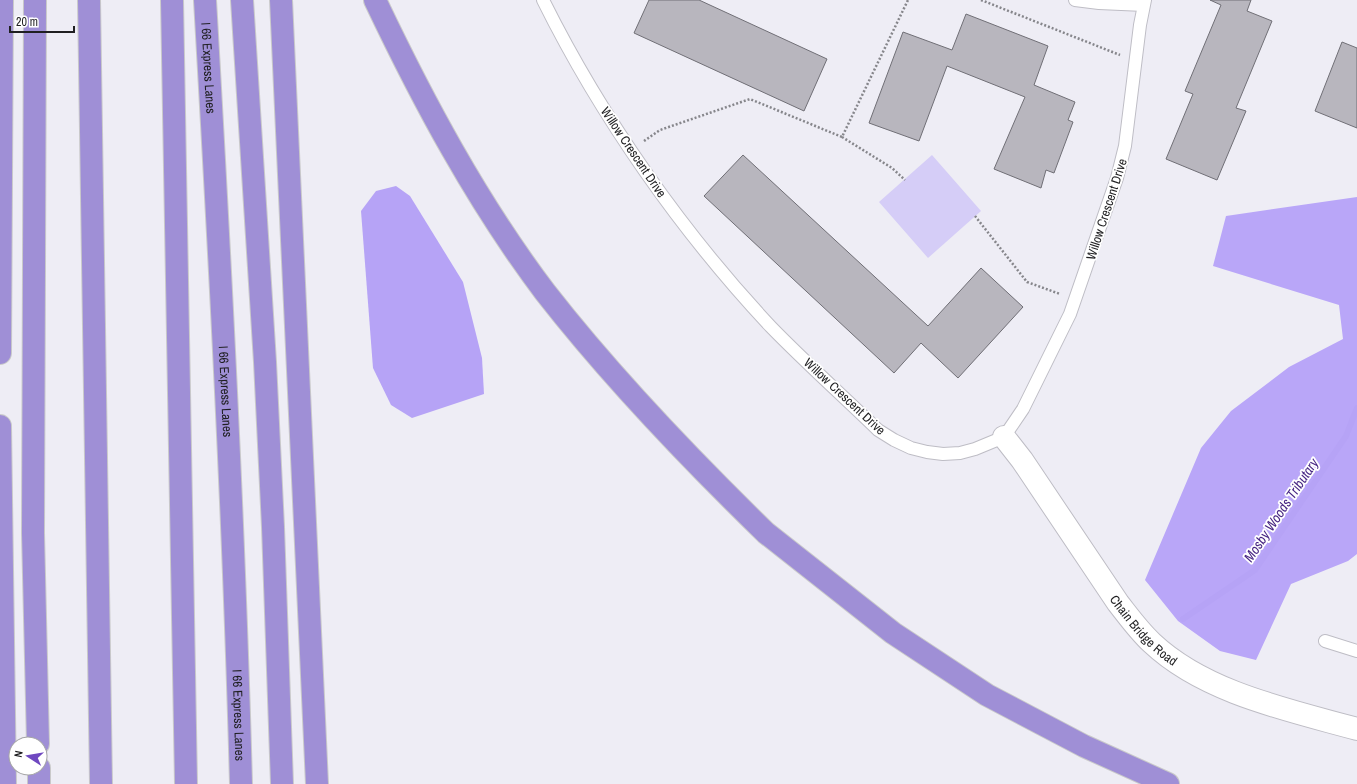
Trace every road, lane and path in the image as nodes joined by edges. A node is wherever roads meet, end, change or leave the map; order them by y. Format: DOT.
graph roads {
  1 [pos="2,0"];
  2 [pos="35,0"];
  3 [pos="89,0"];
  4 [pos="172,0"];
  5 [pos="205,0"];
  6 [pos="242,0"];
  7 [pos="281,0"];
  8 [pos="375,0"];
  9 [pos="543,0"];
  10 [pos="908,0"];
  11 [pos="981,0"];
  12 [pos="1075,0"];
  13 [pos="1144,2"];
  14 [pos="1136,61"];
  15 [pos="842,137"];
  16 [pos="631,151"];
  17 [pos="905,180"];
  18 [pos="975,216"];
  19 [pos="1075,300"];
  20 [pos="0,353"];
  21 [pos="0,426"];
  22 [pos="1004,437"];
  23 [pos="1325,641"];
  24 [pos="1357,651"];
  25 [pos="1357,729"];
  26 [pos="38,736"];
  27 [pos="101,774"];
  28 [pos="186,780"];
  29 [pos="5,784"];
  30 [pos="241,784"];
  31 [pos="282,784"];
  32 [pos="318,784"];
  33 [pos="1168,784"];
  1 -- 20 [label="highway"];
  2 -- 26 [label="highway"];
  3 -- 27 [label="highway"];
  4 -- 28 [label="highway"];
  5 -- 30 [label="highway, I 66 Express Lanes"];
  6 -- 31 [label="highway"];
  7 -- 32 [label="highway"];
  8 -- 33 [label="highway"];
  9 -- 16 [label="lane, Willow Crescent Drive"];
  10 -- 15 [label="path"];
  11 -- 14 [label="path"];
  12 -- 13 [label="lane"];
  13 -- 14 [label="lane, Willow Crescent Drive"];
  14 -- 19 [label="lane, Willow Crescent Drive"];
  15 -- 16 [label="path"];
  15 -- 17 [label="path"];
  16 -- 22 [label="lane, Willow Crescent Drive"];
  18 -- 19 [label="path"];
  19 -- 22 [label="lane, Willow Crescent Drive"];
  21 -- 29 [label="highway"];
  22 -- 25 [label="street, Chain Bridge Road"];
  23 -- 24 [label="lane"];
}
